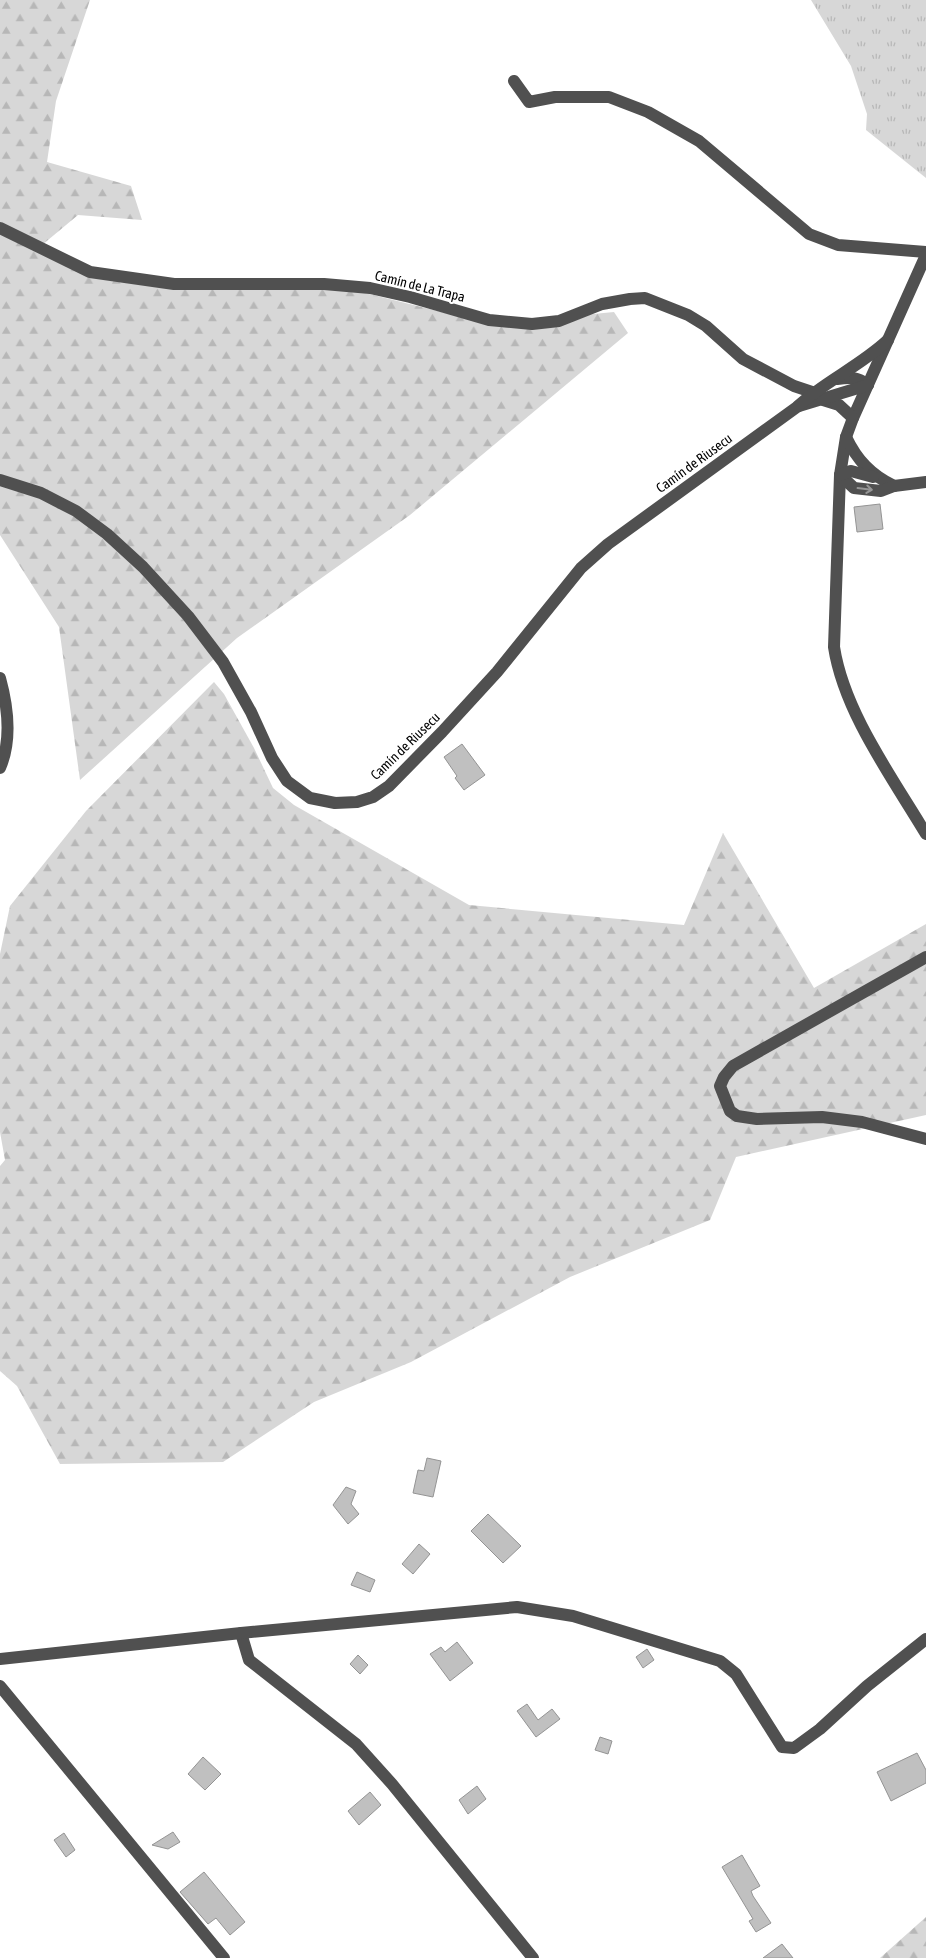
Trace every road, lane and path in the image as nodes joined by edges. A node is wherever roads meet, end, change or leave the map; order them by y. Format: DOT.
graph roads {
  1 [pos="514,81"];
  2 [pos="0,228"];
  3 [pos="926,253"];
  4 [pos="888,340"];
  5 [pos="834,380"];
  6 [pos="868,385"];
  7 [pos="818,396"];
  8 [pos="853,418"];
  9 [pos="846,437"];
  10 [pos="840,475"];
  11 [pos="878,478"];
  12 [pos="0,480"];
  13 [pos="926,482"];
  14 [pos="894,486"];
  15 [pos="0,678"];
  16 [pos="0,768"];
  17 [pos="926,834"];
  18 [pos="926,957"];
  19 [pos="926,1139"];
  20 [pos="242,1633"];
  21 [pos="926,1639"];
  22 [pos="0,1659"];
  23 [pos="0,1686"];
  24 [pos="224,1958"];
  25 [pos="533,1958"];
  1 -- 3 [label="street"];
  2 -- 7 [label="street, Camín de La Trapa"];
  3 -- 4 [label="street"];
  4 -- 5 [label="street, Camín de Riusecu"];
  4 -- 6 [label="street"];
  5 -- 6 [label="street, Camín de Riusecu"];
  5 -- 7 [label="street, Camín de Riusecu"];
  6 -- 7 [label="street, Camín de Riusecu"];
  6 -- 8 [label="street"];
  7 -- 8 [label="street"];
  7 -- 12 [label="street, Camín de Riusecu"];
  8 -- 9 [label="street"];
  9 -- 10 [label="street"];
  9 -- 11 [label="street"];
  10 -- 11 [label="street"];
  10 -- 14 [label="street, one-way"];
  10 -- 17 [label="street"];
  11 -- 14 [label="street"];
  13 -- 14 [label="street"];
  15 -- 16 [label="street"];
  18 -- 19 [label="street"];
  20 -- 21 [label="street"];
  20 -- 22 [label="street"];
  20 -- 25 [label="street"];
  23 -- 24 [label="street"];
}
